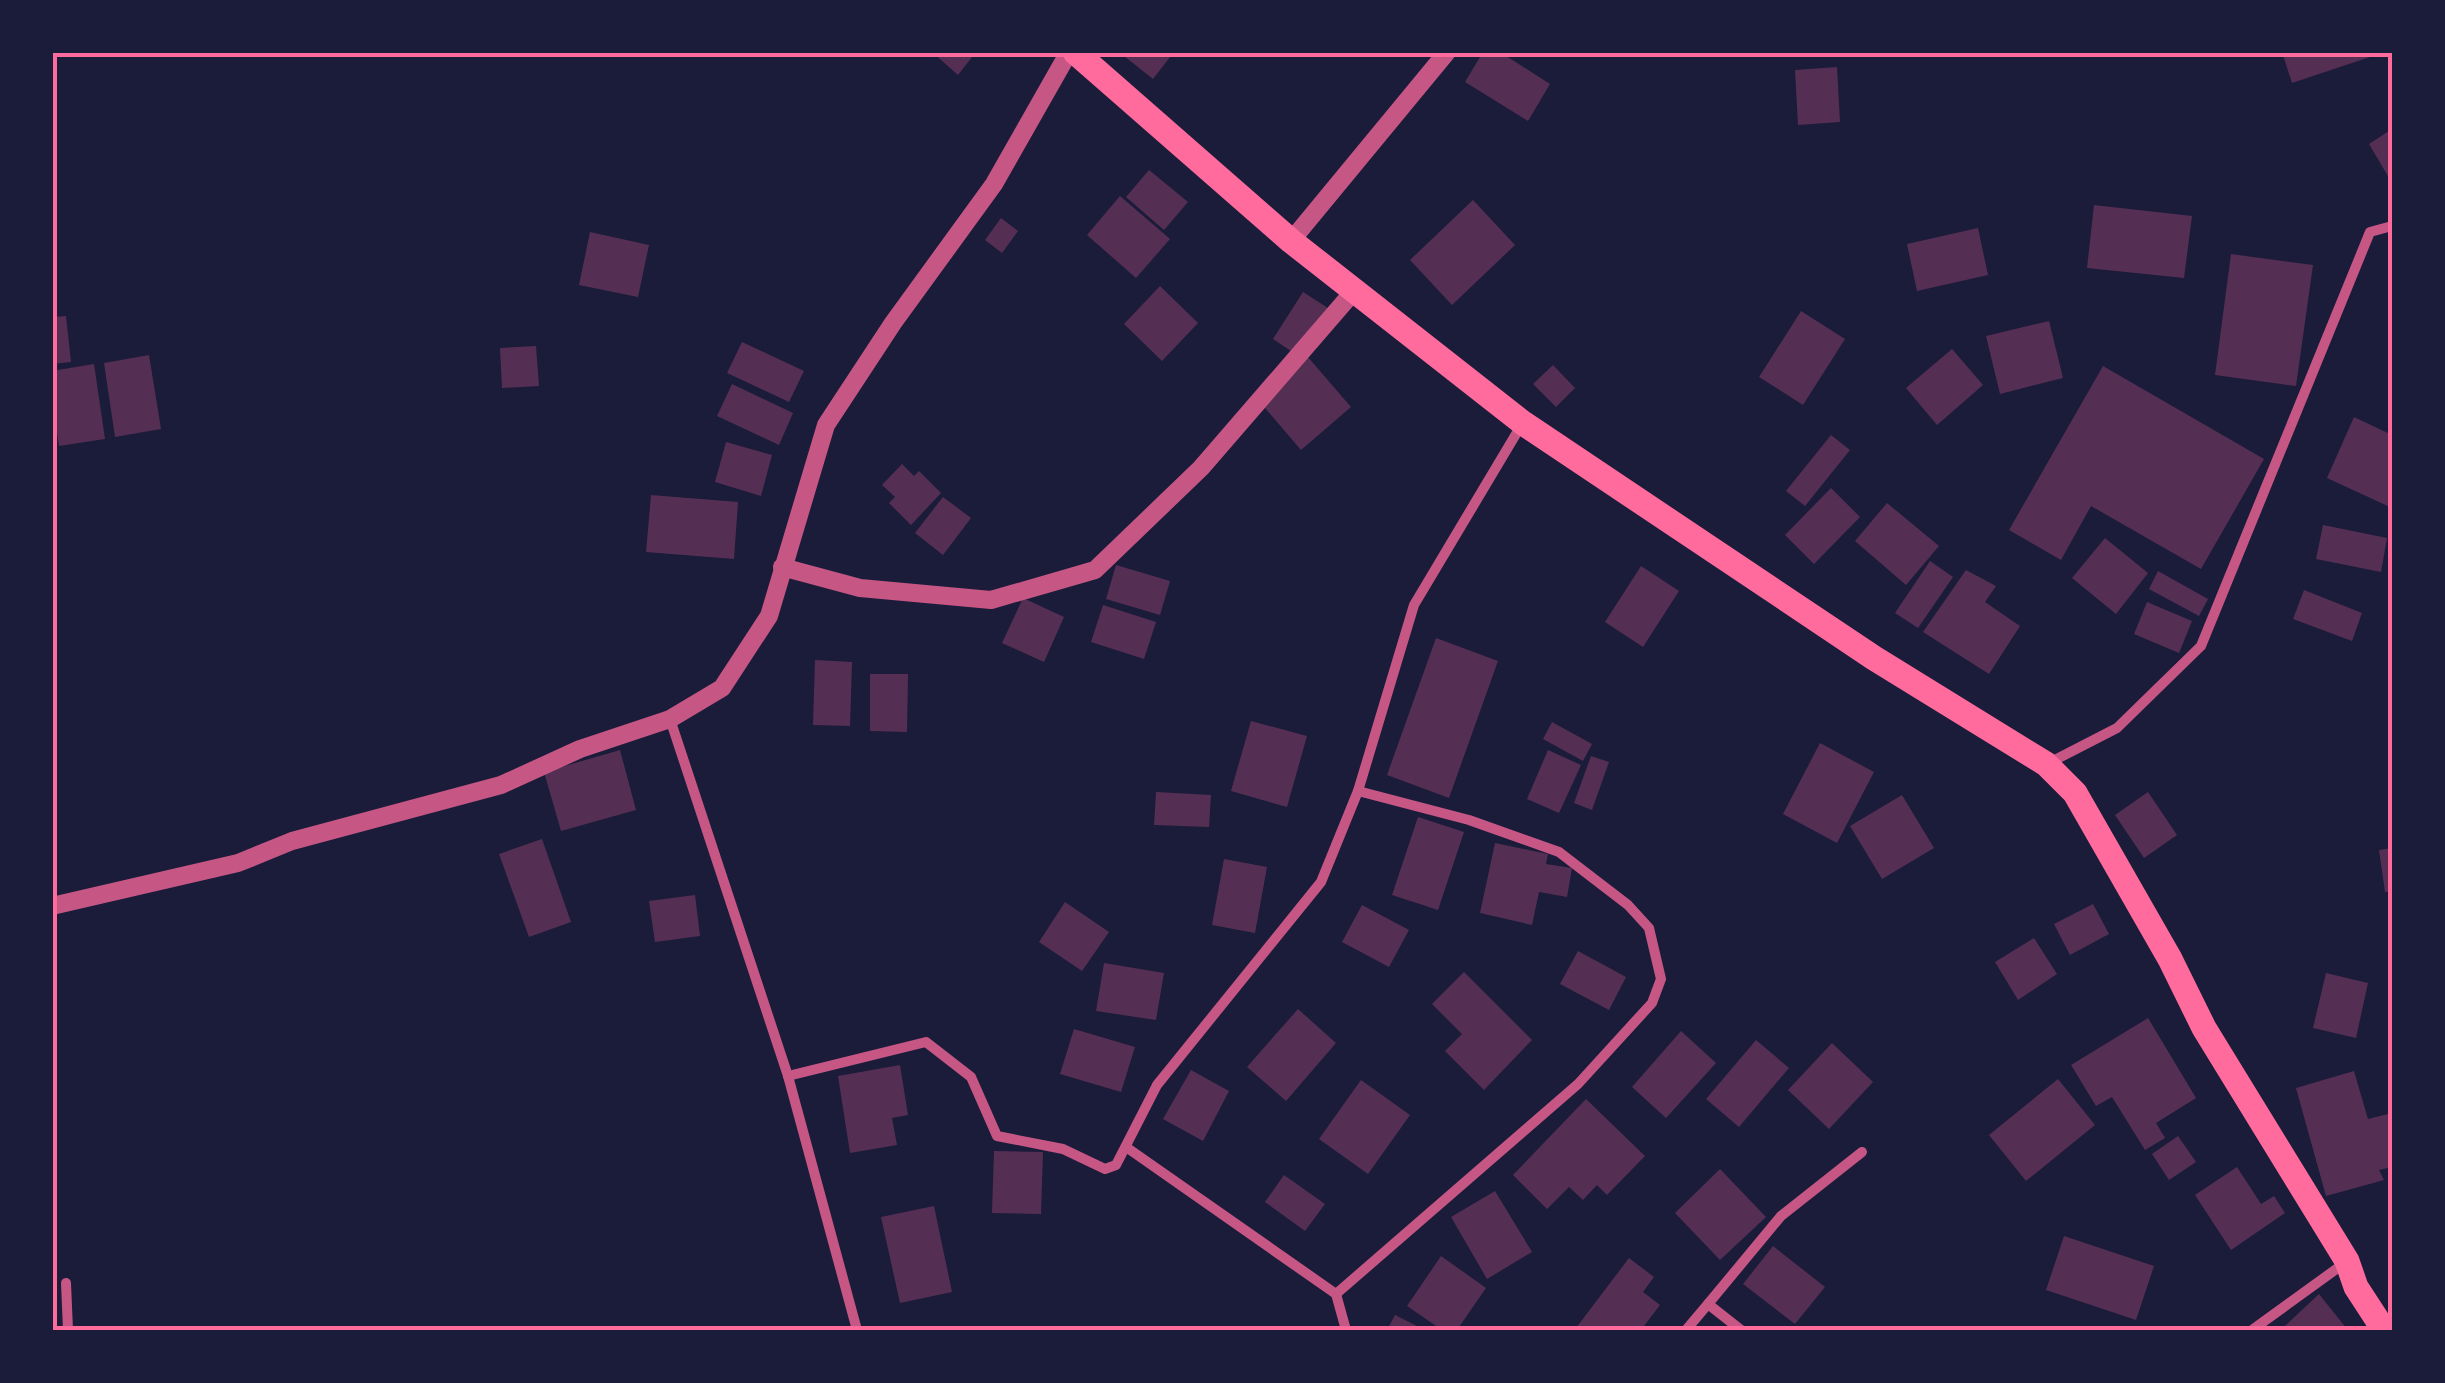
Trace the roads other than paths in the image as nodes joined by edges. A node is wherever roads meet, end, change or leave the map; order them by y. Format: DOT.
graph roads {
  1 [pos="1072,52"];
  2 [pos="1447,52"];
  3 [pos="2392,226"];
  4 [pos="1291,241"];
  5 [pos="1354,291"];
  6 [pos="1522,423"];
  7 [pos="782,567"];
  8 [pos="670,720"];
  9 [pos="2046,764"];
  10 [pos="1358,790"];
  11 [pos="52,906"];
  12 [pos="788,1076"];
  13 [pos="1126,1147"];
  14 [pos="1862,1152"];
  15 [pos="2347,1261"];
  16 [pos="66,1284"];
  17 [pos="1336,1294"];
  18 [pos="1708,1304"];
  19 [pos="68,1330"];
  20 [pos="857,1330"];
  21 [pos="1346,1330"];
  22 [pos="1686,1330"];
  23 [pos="1740,1330"];
  24 [pos="2252,1330"];
  25 [pos="2384,1330"];
  1 -- 4 [label="main road"];
  1 -- 7 [label="street"];
  2 -- 4 [label="street"];
  3 -- 9 [label="street"];
  4 -- 5 [label="main road"];
  5 -- 6 [label="main road"];
  5 -- 7 [label="street"];
  6 -- 9 [label="main road"];
  6 -- 10 [label="street"];
  7 -- 8 [label="street"];
  8 -- 11 [label="street"];
  8 -- 12 [label="street"];
  9 -- 15 [label="main road"];
  10 -- 13 [label="street"];
  10 -- 17 [label="street"];
  12 -- 13 [label="street"];
  12 -- 20 [label="street"];
  13 -- 17 [label="street"];
  14 -- 18 [label="street"];
  15 -- 24 [label="street"];
  15 -- 25 [label="main road"];
  16 -- 19 [label="street"];
  17 -- 21 [label="street"];
  18 -- 22 [label="street"];
  18 -- 23 [label="street"];
}
